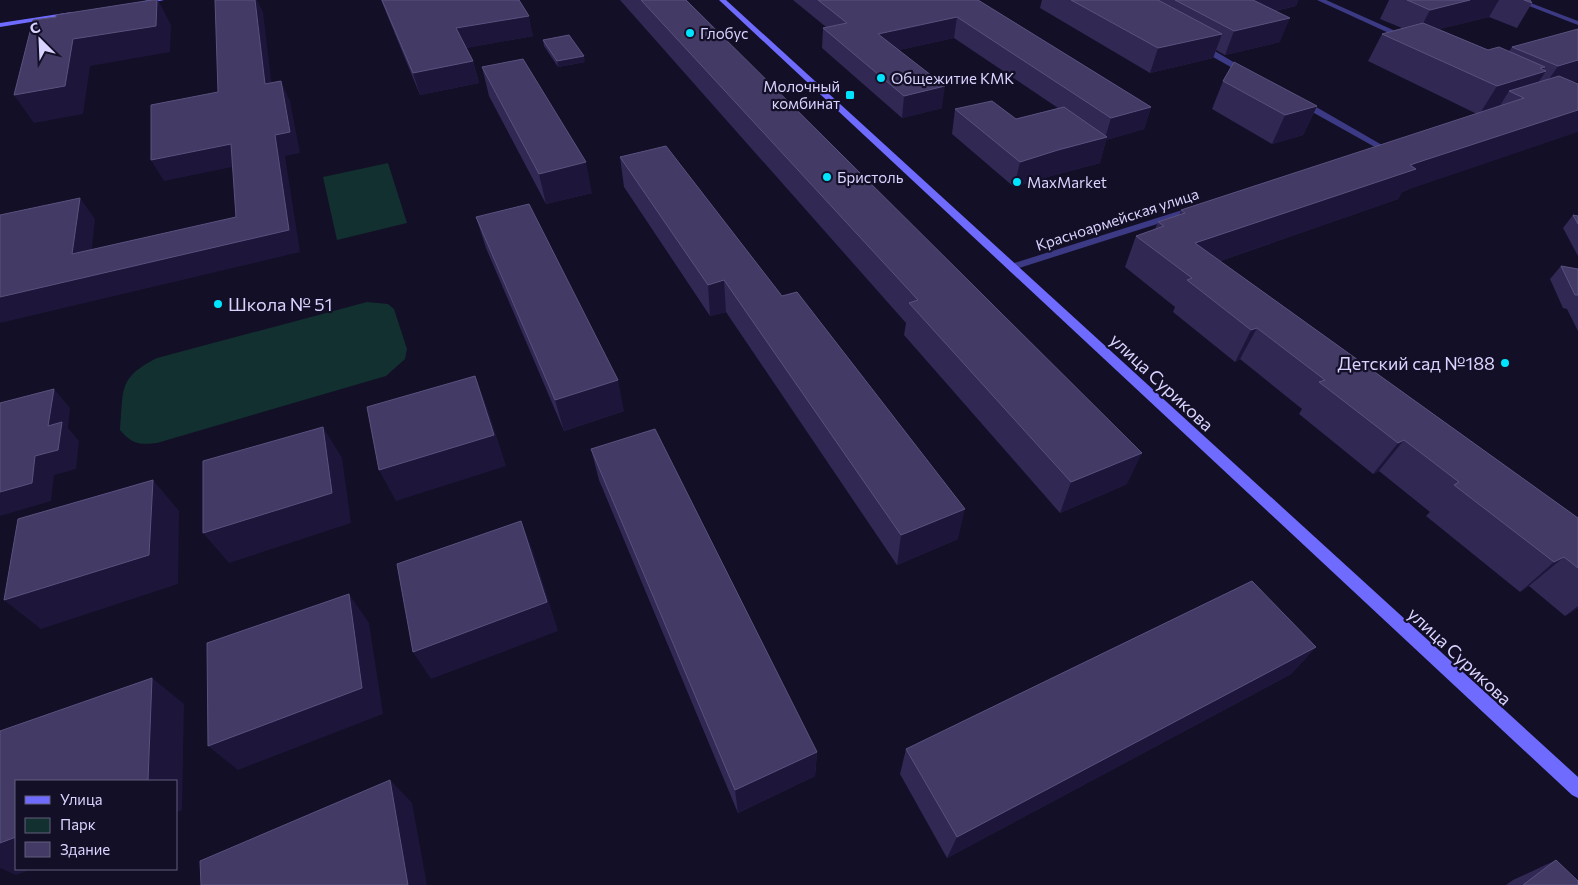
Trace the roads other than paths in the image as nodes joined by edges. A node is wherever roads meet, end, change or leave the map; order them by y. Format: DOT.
graph roads {
  1 [pos="161,0"];
  2 [pos="722,0"];
  3 [pos="1320,0"];
  4 [pos="1517,0"];
  5 [pos="132,4"];
  6 [pos="84,12"];
  7 [pos="1578,23"];
  8 [pos="0,25"];
  9 [pos="1190,40"];
  10 [pos="1418,42"];
  11 [pos="1258,78"];
  12 [pos="1292,97"];
  13 [pos="1368,154"];
  14 [pos="1203,206"];
  15 [pos="1012,267"];
  16 [pos="1578,790"];
  1 -- 5 [label="street"];
  2 -- 15 [label="street, улица Сурикова"];
  3 -- 10 [label="street"];
  4 -- 7 [label="street"];
  6 -- 8 [label="street"];
  9 -- 11 [label="street"];
  12 -- 13 [label="street"];
  14 -- 15 [label="street, Красноармейская улица"];
  15 -- 16 [label="street, улица Сурикова"];
}
